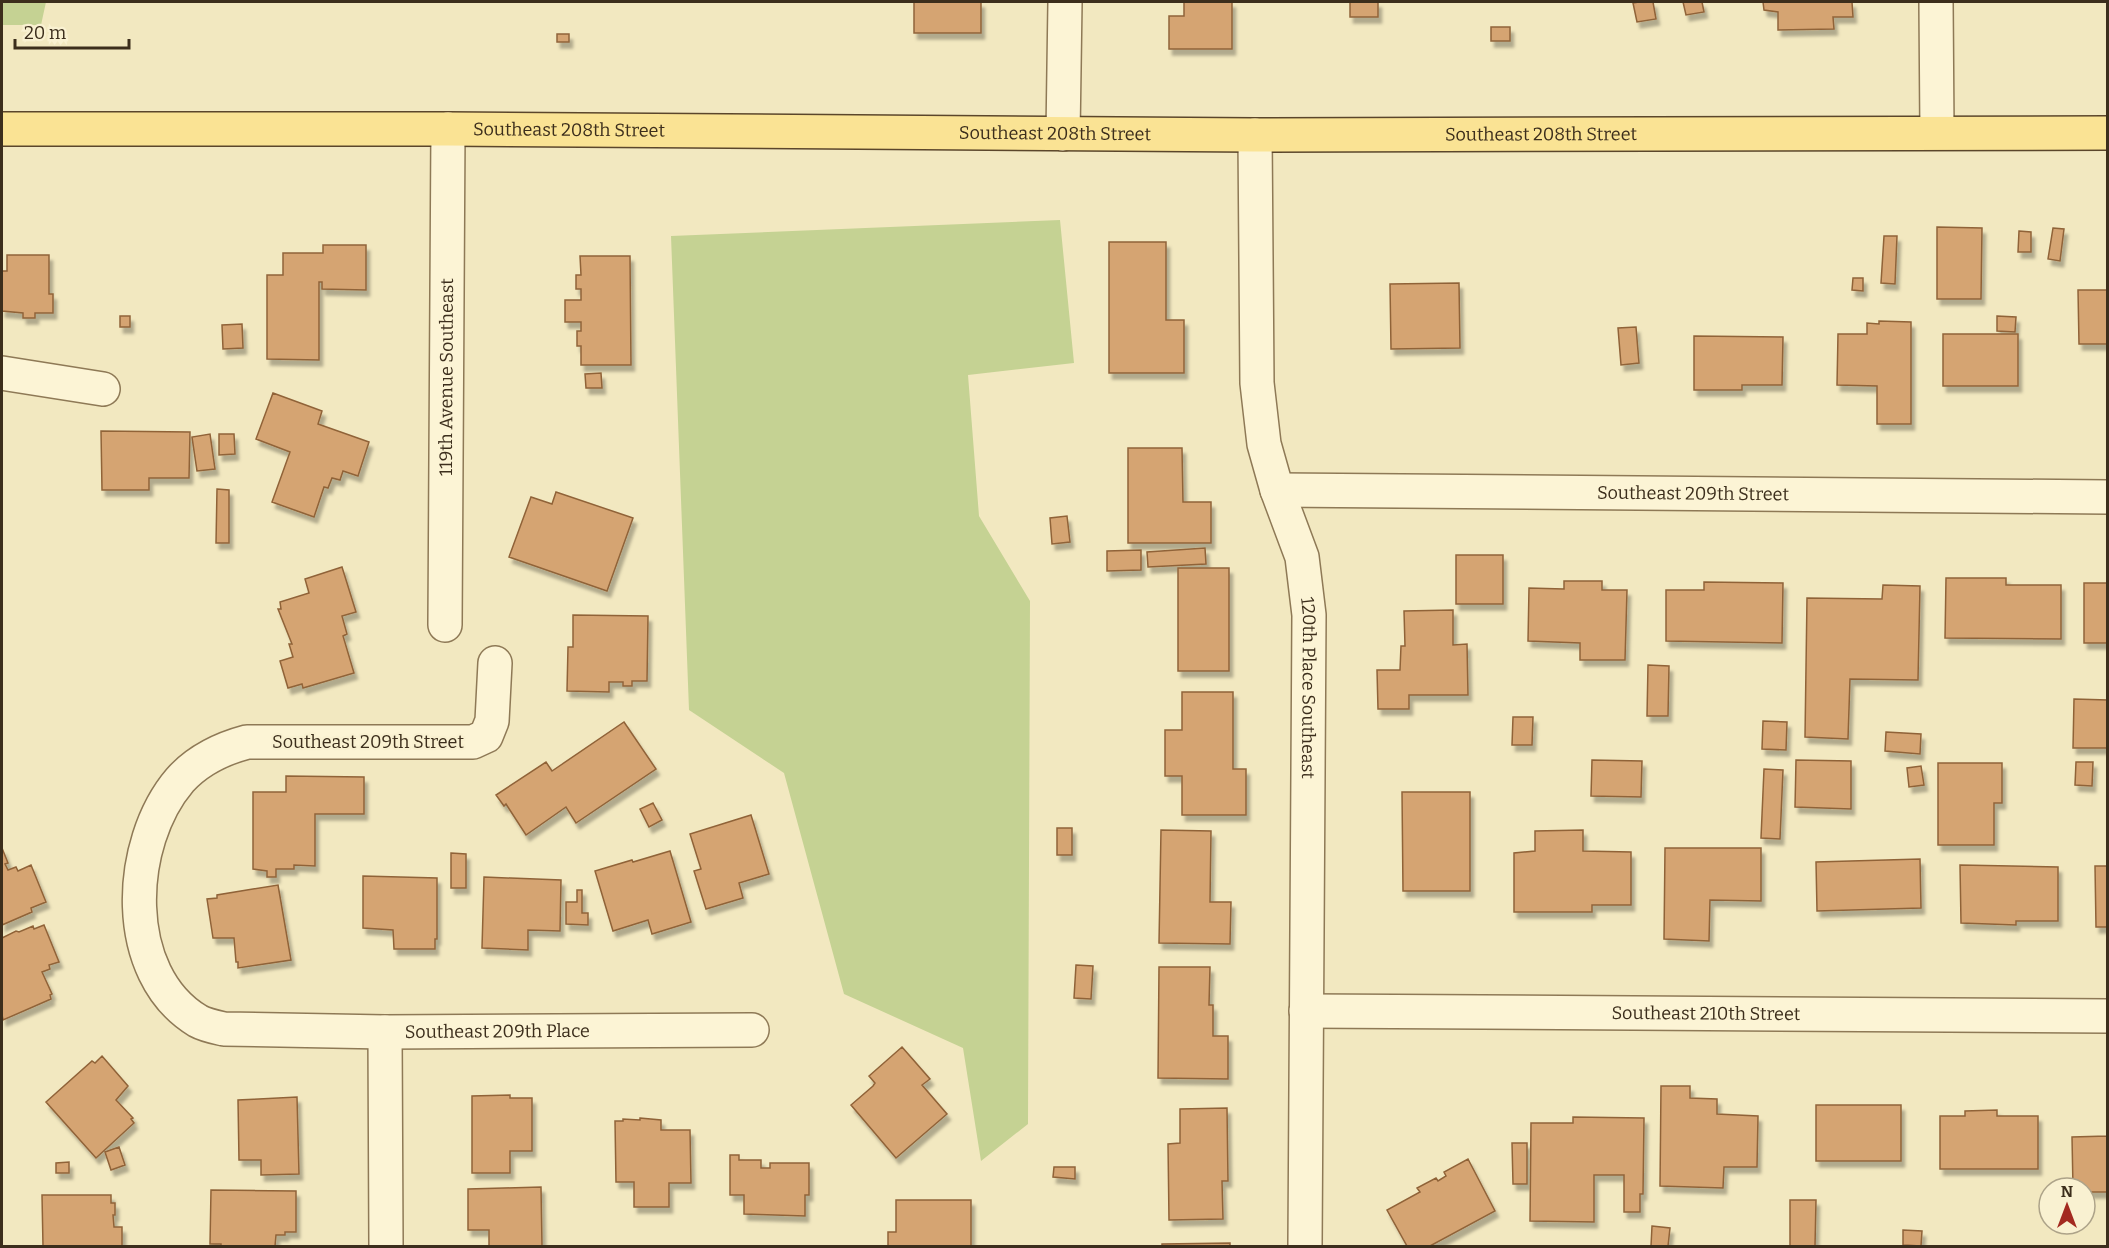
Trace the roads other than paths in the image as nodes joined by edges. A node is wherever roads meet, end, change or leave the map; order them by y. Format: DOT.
graph roads {
  1 [pos="1065,2"];
  2 [pos="1936,2"];
  3 [pos="2,129"];
  4 [pos="448,129"];
  5 [pos="1937,132"];
  6 [pos="2108,133"];
  7 [pos="1063,134"];
  8 [pos="1255,135"];
  9 [pos="2,373"];
  10 [pos="103,389"];
  11 [pos="1277,490"];
  12 [pos="2108,497"];
  13 [pos="445,625"];
  14 [pos="495,663"];
  15 [pos="1306,1011"];
  16 [pos="2108,1016"];
  17 [pos="245,1030"];
  18 [pos="752,1030"];
  19 [pos="385,1032"];
  20 [pos="386,1246"];
  21 [pos="1305,1246"];
  1 -- 7 [label="street"];
  2 -- 5 [label="street"];
  3 -- 4 [label="main road, Southeast 208th Street"];
  4 -- 7 [label="main road, Southeast 208th Street"];
  4 -- 13 [label="street, 119th Avenue Southeast"];
  5 -- 6 [label="main road, Southeast 208th Street"];
  5 -- 8 [label="main road, Southeast 208th Street"];
  7 -- 8 [label="main road, Southeast 208th Street"];
  8 -- 11 [label="street, 120th Place Southeast"];
  9 -- 10 [label="street"];
  11 -- 12 [label="street, Southeast 209th Street"];
  11 -- 15 [label="street, 120th Place Southeast"];
  14 -- 17 [label="street, Southeast 209th Street"];
  15 -- 16 [label="street, Southeast 210th Street"];
  15 -- 21 [label="street, 120th Place Southeast"];
  17 -- 19 [label="street, Southeast 209th Place"];
  18 -- 19 [label="street, Southeast 209th Place"];
  19 -- 20 [label="street"];
}
